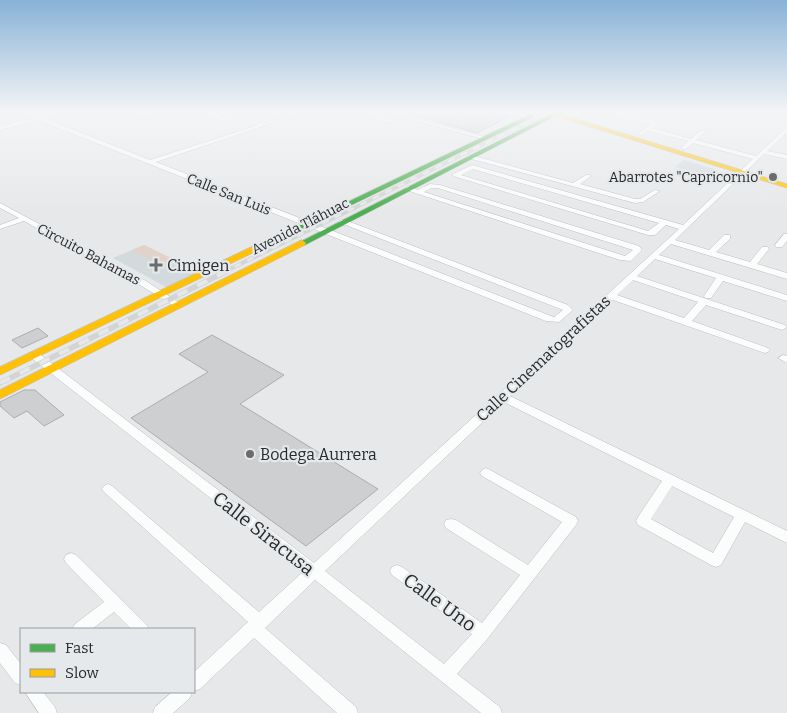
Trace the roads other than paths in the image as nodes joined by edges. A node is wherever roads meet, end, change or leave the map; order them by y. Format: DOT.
graph roads {
  1 [pos="107,145"];
  2 [pos="202,145"];
  3 [pos="470,145"];
  4 [pos="491,145"];
  5 [pos="652,145"];
  6 [pos="687,145"];
  7 [pos="716,145"];
  8 [pos="773,145"];
  9 [pos="684,148"];
  10 [pos="760,155"];
  11 [pos="470,157"];
  12 [pos="787,157"];
  13 [pos="150,162"];
  14 [pos="740,173"];
  15 [pos="588,176"];
  16 [pos="574,185"];
  17 [pos="787,186"];
  18 [pos="413,190"];
  19 [pos="656,191"];
  20 [pos="558,192"];
  21 [pos="543,201"];
  22 [pos="0,205"];
  23 [pos="524,212"];
  24 [pos="23,219"];
  25 [pos="510,221"];
  26 [pos="342,222"];
  27 [pos="665,222"];
  28 [pos="304,224"];
  29 [pos="0,227"];
  30 [pos="684,228"];
  31 [pos="326,230"];
  32 [pos="787,236"];
  33 [pos="727,237"];
  34 [pos="670,241"];
  35 [pos="779,245"];
  36 [pos="765,249"];
  37 [pos="711,253"];
  38 [pos="653,256"];
  39 [pos="454,264"];
  40 [pos="752,265"];
  41 [pos="634,274"];
  42 [pos="437,275"];
  43 [pos="787,276"];
  44 [pos="722,278"];
  45 [pos="159,294"];
  46 [pos="611,296"];
  47 [pos="706,298"];
  48 [pos="787,298"];
  49 [pos="177,304"];
  50 [pos="686,322"];
  51 [pos="782,324"];
  52 [pos="765,350"];
  53 [pos="34,355"];
  54 [pos="52,369"];
  55 [pos="0,371"];
  56 [pos="0,395"];
  57 [pos="502,396"];
  58 [pos="486,473"];
  59 [pos="670,479"];
  60 [pos="108,489"];
  61 [pos="742,515"];
  62 [pos="451,524"];
  63 [pos="787,537"];
  64 [pos="72,559"];
  65 [pos="313,571"];
  66 [pos="397,571"];
  67 [pos="529,573"];
  68 [pos="114,603"];
  69 [pos="256,624"];
  70 [pos="81,628"];
  71 [pos="139,628"];
  72 [pos="483,633"];
  73 [pos="0,650"];
  74 [pos="20,674"];
  75 [pos="446,676"];
  76 [pos="195,681"];
  77 [pos="34,693"];
  78 [pos="183,693"];
  79 [pos="49,713"];
  80 [pos="161,713"];
  81 [pos="350,713"];
  82 [pos="494,713"];
  1 -- 13 [label="street, Calle San Luis"];
  2 -- 13 [label="street"];
  3 -- 28 [label="main road, Avenida Tláhuac"];
  4 -- 11 [label="main road, Avenida Tláhuac"];
  5 -- 14 [label="main road"];
  6 -- 9 [label="street"];
  7 -- 10 [label="street"];
  8 -- 10 [label="street, Calle Cinematografistas"];
  10 -- 12 [label="street"];
  10 -- 14 [label="street, Calle Cinematografistas"];
  11 -- 16 [label="street"];
  11 -- 18 [label="main road, Avenida Tláhuac"];
  13 -- 28 [label="street, Calle San Luis"];
  14 -- 17 [label="main road"];
  14 -- 30 [label="street, Calle Cinematografistas"];
  15 -- 16 [label="street"];
  16 -- 19 [label="street"];
  18 -- 23 [label="street"];
  18 -- 25 [label="street"];
  18 -- 26 [label="main road, Avenida Tláhuac"];
  20 -- 21 [label="street"];
  20 -- 21 [label="street"];
  20 -- 27 [label="street"];
  21 -- 27 [label="street"];
  22 -- 24 [label="street, Circuito Bahamas"];
  23 -- 25 [label="street"];
  23 -- 25 [label="street"];
  24 -- 29 [label="street"];
  24 -- 45 [label="street, Circuito Bahamas"];
  26 -- 31 [label="main road, Avenida Tláhuac"];
  26 -- 39 [label="street"];
  27 -- 30 [label="street"];
  28 -- 31 [label="street, Calle San Luis"];
  28 -- 45 [label="main road, Avenida Tláhuac"];
  30 -- 34 [label="street, Calle Cinematografistas"];
  31 -- 42 [label="street, Calle San Luis"];
  31 -- 49 [label="main road, Avenida Tláhuac"];
  32 -- 35 [label="street"];
  33 -- 37 [label="street"];
  34 -- 37 [label="street"];
  34 -- 38 [label="street, Calle Cinematografistas"];
  36 -- 40 [label="street"];
  37 -- 40 [label="street"];
  38 -- 41 [label="street, Calle Cinematografistas"];
  38 -- 44 [label="street"];
  39 -- 42 [label="street"];
  39 -- 42 [label="street, Calle San Luis"];
  40 -- 43 [label="street"];
  41 -- 46 [label="street, Calle Cinematografistas"];
  41 -- 47 [label="street"];
  44 -- 47 [label="street"];
  44 -- 48 [label="street"];
  45 -- 49 [label="street, Circuito Bahamas"];
  45 -- 53 [label="main road, Avenida Tláhuac"];
  46 -- 50 [label="street"];
  46 -- 57 [label="street, Calle Cinematografistas"];
  47 -- 50 [label="street"];
  47 -- 51 [label="street"];
  49 -- 54 [label="main road, Avenida Tláhuac"];
  50 -- 52 [label="street"];
  53 -- 54 [label="street, Calle Siracusa"];
  53 -- 55 [label="main road, Avenida Tláhuac"];
  54 -- 56 [label="main road, Avenida Tláhuac"];
  54 -- 65 [label="street, Calle Siracusa"];
  57 -- 59 [label="street"];
  57 -- 65 [label="street, Calle Cinematografistas"];
  58 -- 67 [label="street"];
  59 -- 61 [label="street"];
  59 -- 61 [label="street"];
  60 -- 69 [label="street"];
  61 -- 63 [label="street"];
  62 -- 67 [label="street"];
  64 -- 68 [label="street"];
  65 -- 69 [label="street, Calle Cinematografistas"];
  65 -- 75 [label="street, Calle Siracusa"];
  66 -- 72 [label="street, Calle Uno"];
  67 -- 72 [label="street"];
  68 -- 70 [label="street"];
  68 -- 71 [label="street"];
  69 -- 76 [label="street, Calle Cinematografistas"];
  69 -- 81 [label="street"];
  72 -- 75 [label="street"];
  73 -- 74 [label="street"];
  75 -- 82 [label="street, Calle Siracusa"];
  77 -- 79 [label="street"];
  78 -- 80 [label="street"];
}
